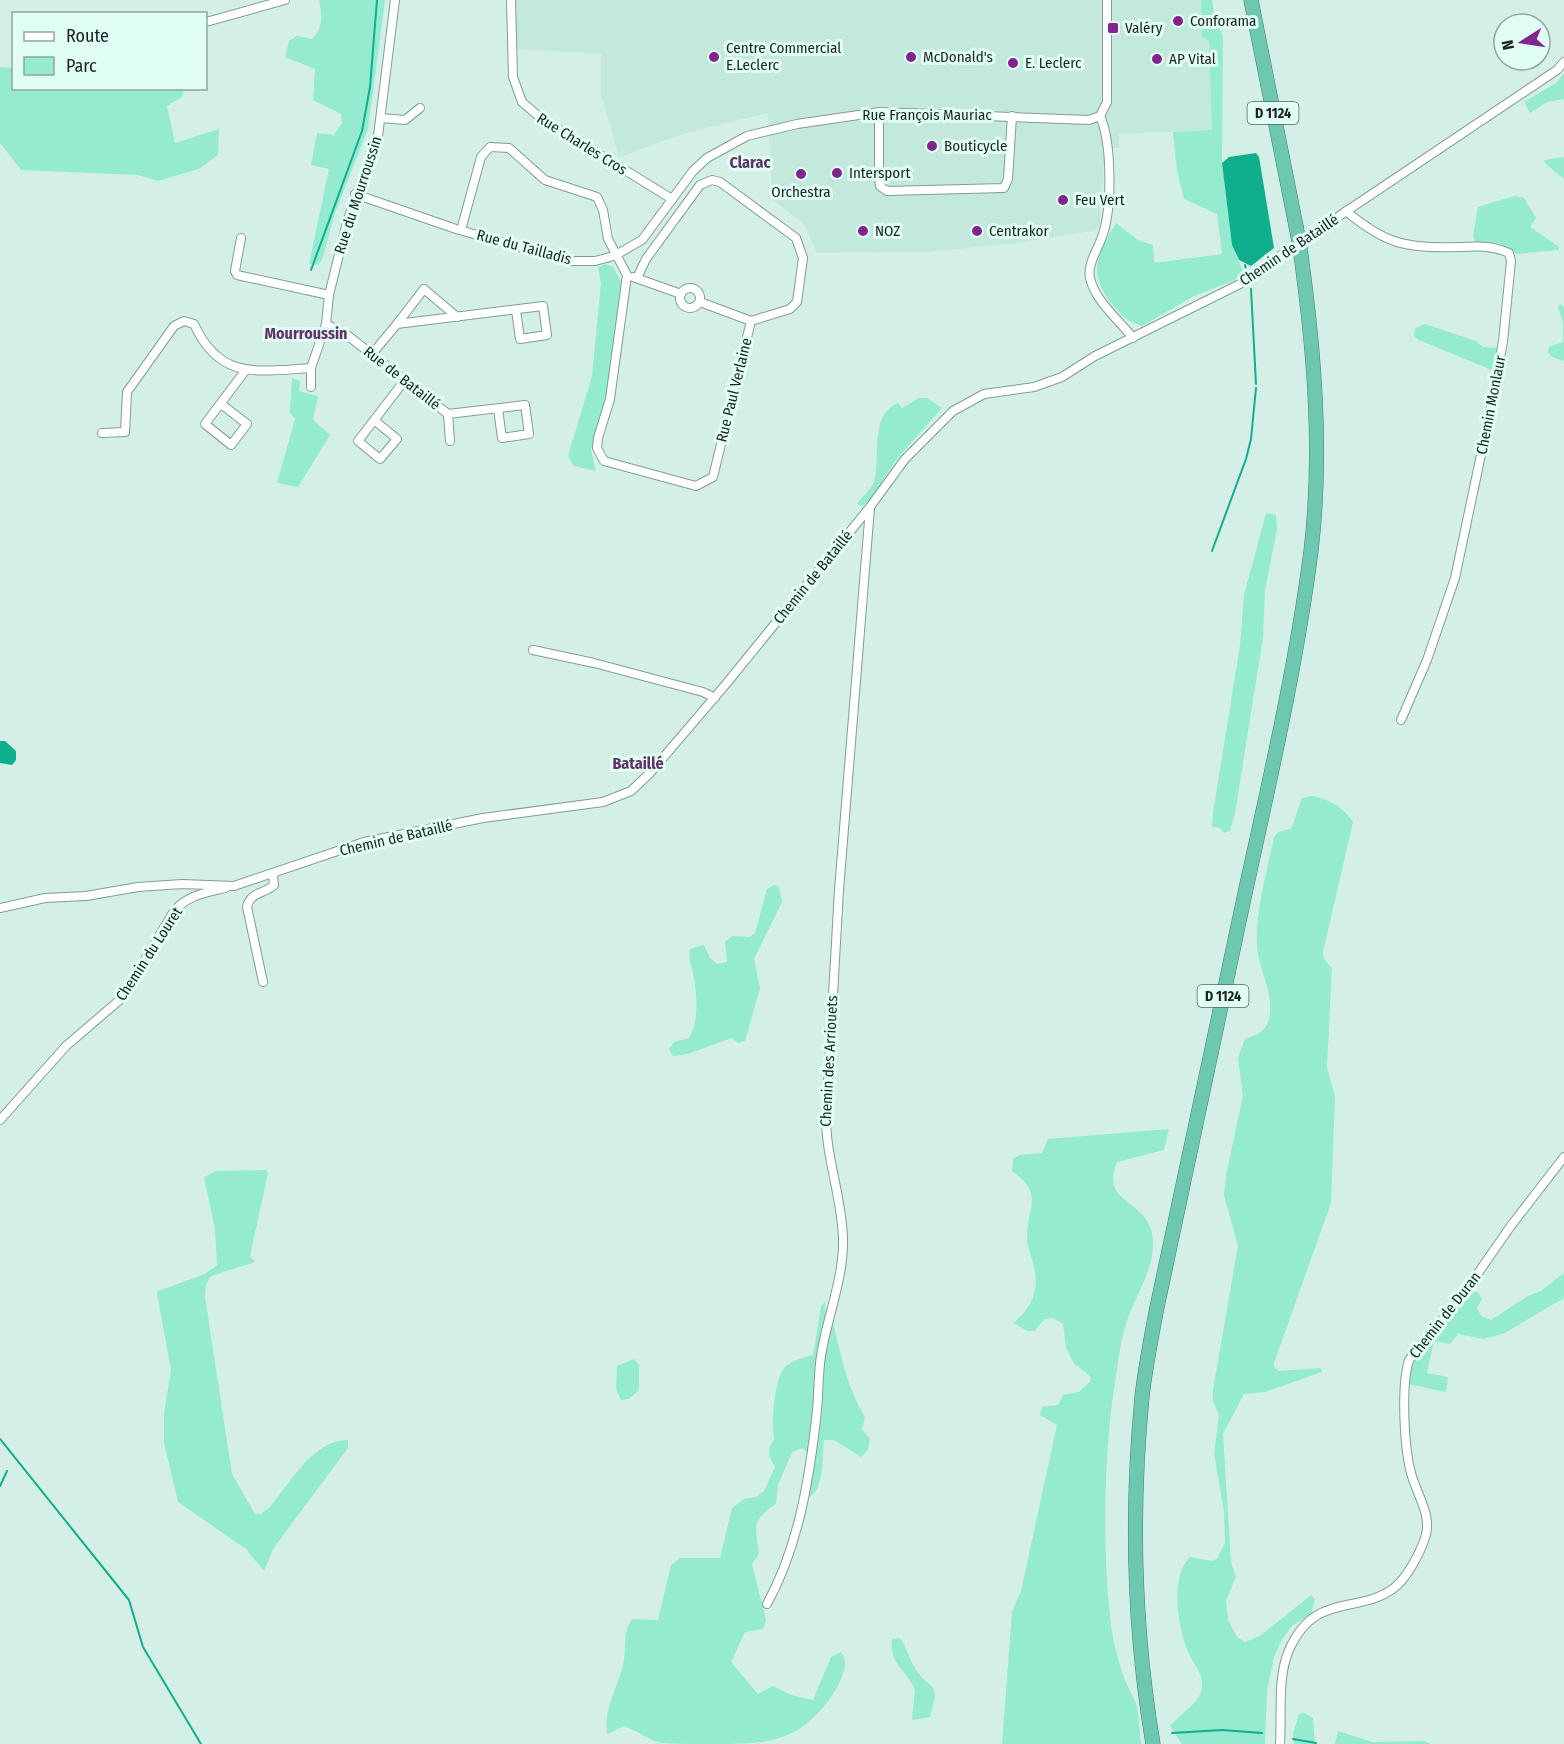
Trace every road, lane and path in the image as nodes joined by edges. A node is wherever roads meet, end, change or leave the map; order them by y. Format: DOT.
graph roads {
  1 [pos="285,0"];
  2 [pos="395,0"];
  3 [pos="511,0"];
  4 [pos="1107,0"];
  5 [pos="1251,0"];
  6 [pos="207,22"];
  7 [pos="1564,62"];
  8 [pos="420,108"];
  9 [pos="879,112"];
  10 [pos="1012,116"];
  11 [pos="1100,116"];
  12 [pos="381,118"];
  13 [pos="355,194"];
  14 [pos="672,199"];
  15 [pos="1346,211"];
  16 [pos="461,230"];
  17 [pos="241,238"];
  18 [pos="614,256"];
  19 [pos="627,275"];
  20 [pos="637,278"];
  21 [pos="681,294"];
  22 [pos="329,295"];
  23 [pos="700,302"];
  24 [pos="516,310"];
  25 [pos="457,317"];
  26 [pos="751,321"];
  27 [pos="326,324"];
  28 [pos="397,324"];
  29 [pos="1133,338"];
  30 [pos="372,354"];
  31 [pos="311,368"];
  32 [pos="245,371"];
  33 [pos="405,380"];
  34 [pos="311,387"];
  35 [pos="221,404"];
  36 [pos="498,409"];
  37 [pos="448,414"];
  38 [pos="374,420"];
  39 [pos="102,433"];
  40 [pos="450,441"];
  41 [pos="870,507"];
  42 [pos="533,650"];
  43 [pos="715,698"];
  44 [pos="1401,720"];
  45 [pos="273,875"];
  46 [pos="234,885"];
  47 [pos="0,908"];
  48 [pos="263,982"];
  49 [pos="0,1120"];
  50 [pos="1564,1157"];
  51 [pos="767,1604"];
  52 [pos="1153,1744"];
  53 [pos="1280,1744"];
  1 -- 6 [label="street"];
  2 -- 12 [label="street, Rue du Mourroussin"];
  3 -- 14 [label="street, Rue Charles Cros"];
  4 -- 11 [label="street"];
  5 -- 52 [label="highway, D 1124, bridge"];
  7 -- 15 [label="street, Chemin de Bataillé"];
  8 -- 12 [label="street"];
  9 -- 10 [label="street, Rue François Mauriac"];
  9 -- 10 [label="street"];
  9 -- 14 [label="street, Rue François Mauriac"];
  10 -- 11 [label="street, Rue François Mauriac"];
  11 -- 29 [label="street"];
  12 -- 13 [label="street, Rue du Mourroussin"];
  13 -- 16 [label="street, Rue du Tailladis"];
  13 -- 22 [label="street, Rue du Mourroussin"];
  14 -- 18 [label="street, Rue du Tailladis"];
  15 -- 29 [label="street, Chemin de Bataillé"];
  15 -- 44 [label="street, Chemin Monlaur"];
  16 -- 18 [label="street, Rue du Tailladis"];
  16 -- 18 [label="street"];
  17 -- 22 [label="street"];
  18 -- 19 [label="street"];
  19 -- 20 [label="street"];
  19 -- 26 [label="street, Rue Paul Verlaine"];
  20 -- 21 [label="street"];
  20 -- 26 [label="street, Rue Paul Verlaine"];
  21 -- 23 [label="street"];
  21 -- 23 [label="street"];
  22 -- 27 [label="street, Rue du Mourroussin"];
  23 -- 26 [label="street"];
  24 -- 24 [label="street"];
  24 -- 25 [label="street"];
  25 -- 28 [label="street"];
  25 -- 28 [label="street"];
  27 -- 30 [label="street, Rue de Bataillé"];
  27 -- 31 [label="street, Rue du Mourroussin"];
  28 -- 30 [label="street"];
  29 -- 41 [label="street, Chemin de Bataillé"];
  30 -- 33 [label="street, Rue de Bataillé"];
  31 -- 32 [label="street"];
  31 -- 34 [label="street, Rue du Mourroussin"];
  32 -- 35 [label="street"];
  32 -- 39 [label="street"];
  33 -- 37 [label="street, Rue de Bataillé"];
  33 -- 38 [label="street"];
  35 -- 35 [label="street"];
  36 -- 36 [label="street, Rue de Bataillé"];
  36 -- 37 [label="street, Rue de Bataillé"];
  37 -- 40 [label="street, Rue de Bataillé"];
  38 -- 38 [label="street"];
  41 -- 43 [label="street, Chemin de Bataillé"];
  41 -- 51 [label="street, Chemin des Arriouets"];
  42 -- 43 [label="street"];
  43 -- 46 [label="street, Chemin de Bataillé"];
  45 -- 48 [label="street"];
  46 -- 47 [label="street, Chemin de Bataillé"];
  46 -- 49 [label="street, Chemin du Louret"];
  50 -- 53 [label="street, Chemin de Duran"];
}
